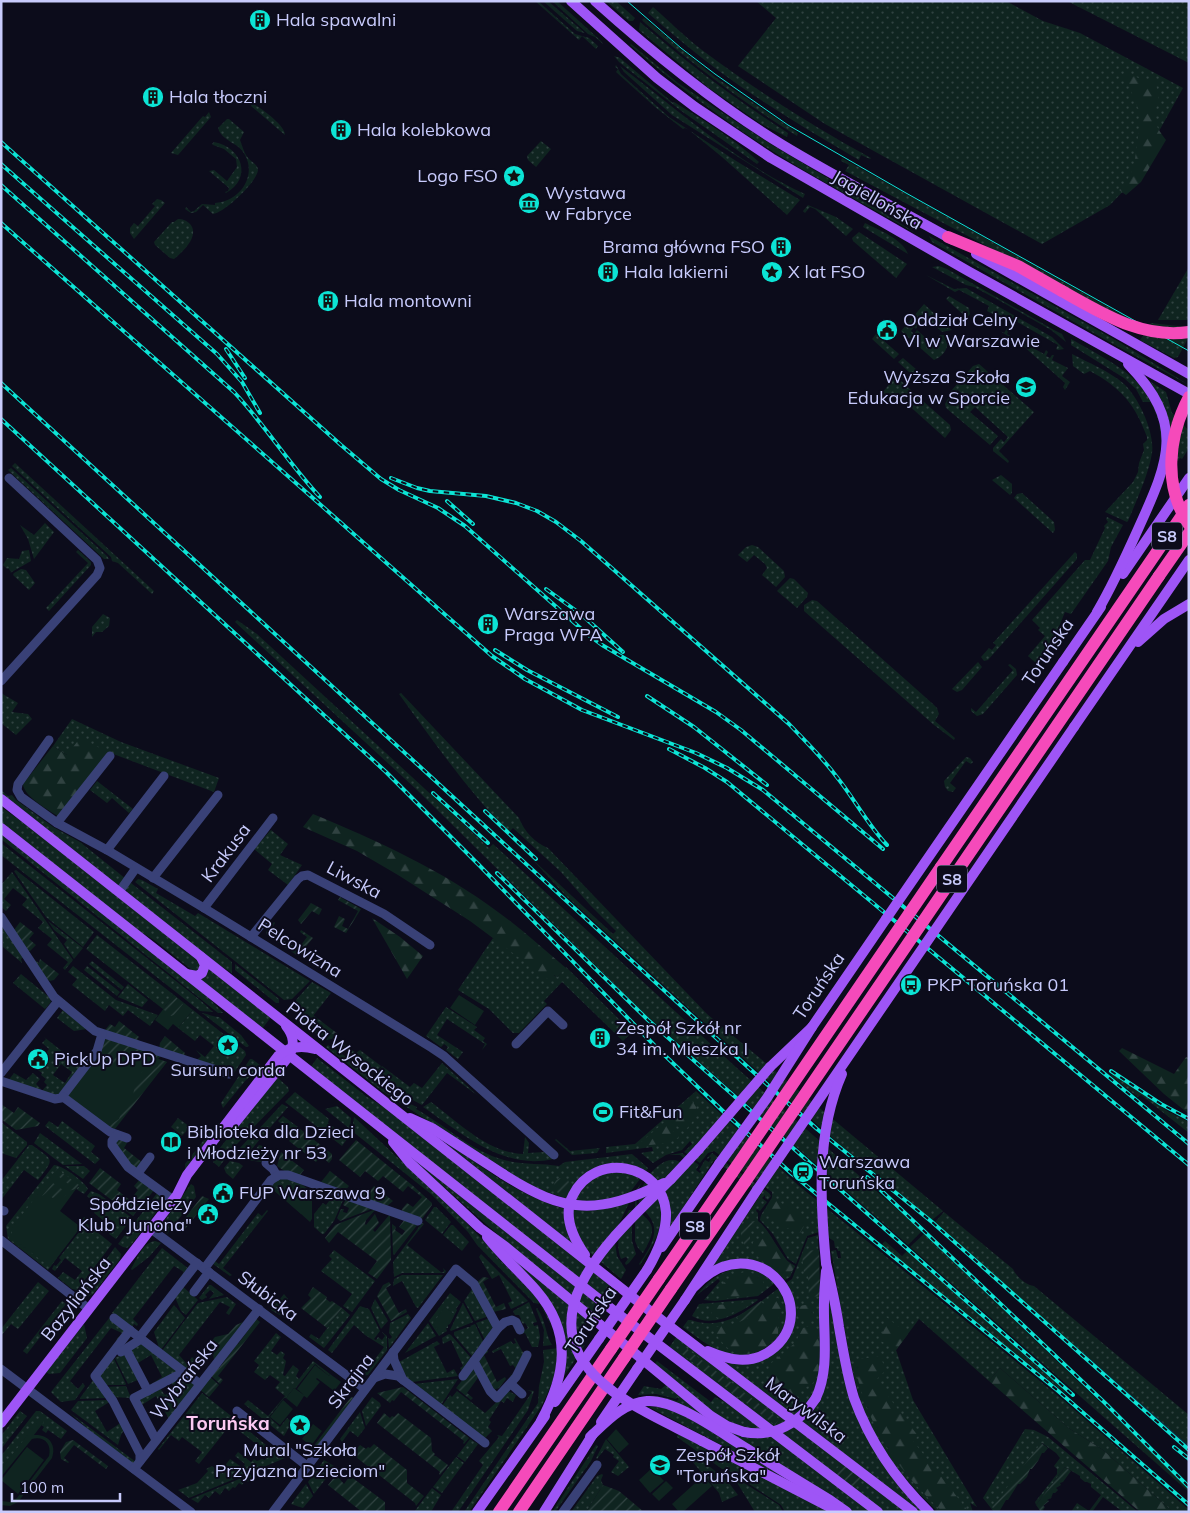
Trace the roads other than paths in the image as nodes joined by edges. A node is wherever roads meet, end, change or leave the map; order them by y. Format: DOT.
graph roads {
  1 [pos="571,1"];
  2 [pos="596,1"];
  3 [pos="948,238"];
  4 [pos="1189,332"];
  5 [pos="1116,353"];
  6 [pos="1189,374"];
  7 [pos="1189,395"];
  8 [pos="9,478"];
  9 [pos="1186,481"];
  10 [pos="1189,505"];
  11 [pos="1189,525"];
  12 [pos="1189,533"];
  13 [pos="1130,556"];
  14 [pos="1189,560"];
  15 [pos="1189,604"];
  16 [pos="1112,673"];
  17 [pos="1,681"];
  18 [pos="49,740"];
  19 [pos="110,756"];
  20 [pos="164,776"];
  21 [pos="218,795"];
  22 [pos="1,800"];
  23 [pos="273,818"];
  24 [pos="57,823"];
  25 [pos="1,828"];
  26 [pos="107,850"];
  27 [pos="136,868"];
  28 [pos="154,878"];
  29 [pos="119,892"];
  30 [pos="204,908"];
  31 [pos="1,917"];
  32 [pos="252,937"];
  33 [pos="430,946"];
  34 [pos="201,957"];
  35 [pos="185,973"];
  36 [pos="58,1001"];
  37 [pos="280,1020"];
  38 [pos="562,1025"];
  39 [pos="812,1028"];
  40 [pos="102,1034"];
  41 [pos="863,1036"];
  42 [pos="516,1044"];
  43 [pos="320,1051"];
  44 [pos="289,1052"];
  45 [pos="1,1073"];
  46 [pos="229,1074"];
  47 [pos="1,1081"];
  48 [pos="63,1097"];
  49 [pos="399,1113"];
  50 [pos="383,1130"];
  51 [pos="117,1134"];
  52 [pos="126,1138"];
  53 [pos="554,1155"];
  54 [pos="150,1157"];
  55 [pos="266,1163"];
  56 [pos="138,1173"];
  57 [pos="277,1176"];
  58 [pos="671,1178"];
  59 [pos="175,1197"];
  60 [pos="418,1221"];
  61 [pos="480,1228"];
  62 [pos="151,1229"];
  63 [pos="1,1240"];
  64 [pos="826,1263"];
  65 [pos="203,1268"];
  66 [pos="597,1269"];
  67 [pos="647,1270"];
  68 [pos="695,1286"];
  69 [pos="194,1292"];
  70 [pos="89,1308"];
  71 [pos="259,1309"];
  72 [pos="114,1318"];
  73 [pos="498,1328"];
  74 [pos="130,1330"];
  75 [pos="520,1330"];
  76 [pos="679,1334"];
  77 [pos="140,1338"];
  78 [pos="126,1349"];
  79 [pos="393,1352"];
  80 [pos="526,1358"];
  81 [pos="474,1361"];
  82 [pos="106,1362"];
  83 [pos="1,1369"];
  84 [pos="184,1372"];
  85 [pos="463,1376"];
  86 [pos="373,1378"];
  87 [pos="404,1381"];
  88 [pos="200,1384"];
  89 [pos="510,1384"];
  90 [pos="28,1389"];
  91 [pos="365,1389"];
  92 [pos="148,1391"];
  93 [pos="522,1394"];
  94 [pos="237,1411"];
  95 [pos="541,1421"];
  96 [pos="1,1423"];
  97 [pos="590,1437"];
  98 [pos="156,1440"];
  99 [pos="485,1443"];
  100 [pos="140,1461"];
  101 [pos="597,1465"];
  102 [pos="307,1466"];
  103 [pos="134,1469"];
  104 [pos="191,1512"];
  105 [pos="273,1512"];
  106 [pos="477,1512"];
  107 [pos="500,1512"];
  108 [pos="519,1512"];
  109 [pos="544,1512"];
  110 [pos="563,1512"];
  111 [pos="839,1512"];
  112 [pos="847,1512"];
  113 [pos="878,1512"];
  114 [pos="913,1512"];
  115 [pos="929,1512"];
  1 -- 5 [label="main road, Jagiellońska"];
  2 -- 3 [label="main road, Jagiellońska"];
  3 -- 4 [label="highway, bridge"];
  3 -- 6 [label="main road, Jagiellońska"];
  5 -- 7 [label="main road, Jagiellońska"];
  5 -- 13 [label="main road"];
  7 -- 11 [label="highway, bridge"];
  8 -- 17 [label="street"];
  9 -- 13 [label="main road, Toruńska"];
  10 -- 107 [label="highway, Toruńska / S8, bridge"];
  12 -- 108 [label="highway, S8, bridge"];
  13 -- 39 [label="main road, Toruńska, bridge"];
  14 -- 16 [label="main road"];
  15 -- 16 [label="main road"];
  16 -- 41 [label="main road, bridge"];
  18 -- 24 [label="street, Pelcowizna"];
  19 -- 24 [label="street"];
  20 -- 26 [label="street"];
  21 -- 28 [label="street"];
  22 -- 29 [label="main road, Piotra Wysockiego"];
  23 -- 30 [label="street, Krakusa"];
  24 -- 26 [label="street, Pelcowizna"];
  25 -- 35 [label="main road"];
  26 -- 27 [label="street, Pelcowizna"];
  27 -- 28 [label="street, Pelcowizna"];
  27 -- 29 [label="street"];
  28 -- 30 [label="street, Pelcowizna"];
  29 -- 34 [label="main road, Piotra Wysockiego"];
  30 -- 32 [label="street, Pelcowizna"];
  31 -- 36 [label="street"];
  32 -- 33 [label="street, Liwska"];
  32 -- 53 [label="street, Pelcowizna"];
  34 -- 35 [label="main road"];
  34 -- 37 [label="main road, Piotra Wysockiego"];
  35 -- 44 [label="main road"];
  36 -- 40 [label="street"];
  36 -- 45 [label="street"];
  37 -- 43 [label="main road, Piotra Wysockiego"];
  37 -- 44 [label="main road"];
  38 -- 42 [label="street"];
  39 -- 58 [label="main road, bridge"];
  39 -- 67 [label="main road, Toruńska, bridge"];
  40 -- 46 [label="street"];
  40 -- 48 [label="street"];
  41 -- 64 [label="main road, bridge"];
  41 -- 68 [label="main road, bridge"];
  43 -- 44 [label="main road"];
  43 -- 49 [label="main road, Piotra Wysockiego"];
  44 -- 50 [label="main road"];
  44 -- 59 [label="main road, Bazyliańska"];
  47 -- 48 [label="street"];
  48 -- 51 [label="street"];
  49 -- 58 [label="main road, bridge"];
  49 -- 66 [label="main road, Piotra Wysockiego"];
  50 -- 61 [label="main road"];
  50 -- 113 [label="main road"];
  51 -- 52 [label="street"];
  51 -- 56 [label="street"];
  54 -- 56 [label="street"];
  55 -- 57 [label="street"];
  56 -- 59 [label="street"];
  57 -- 60 [label="street"];
  57 -- 65 [label="street"];
  58 -- 111 [label="main road, bridge"];
  59 -- 62 [label="main road, Bazyliańska"];
  61 -- 64 [label="main road, bridge"];
  61 -- 95 [label="main road"];
  62 -- 65 [label="street, Słubicka"];
  62 -- 70 [label="main road, Bazyliańska"];
  63 -- 70 [label="street"];
  64 -- 115 [label="main road"];
  65 -- 69 [label="street"];
  65 -- 71 [label="street, Słubicka"];
  65 -- 77 [label="street"];
  66 -- 67 [label="main road"];
  66 -- 76 [label="main road, Piotra Wysockiego"];
  67 -- 95 [label="main road, Toruńska, bridge"];
  68 -- 76 [label="main road"];
  68 -- 97 [label="main road, bridge"];
  70 -- 90 [label="main road, Bazyliańska"];
  71 -- 88 [label="street, Wybrańska"];
  71 -- 91 [label="street, Słubicka"];
  72 -- 74 [label="street"];
  73 -- 75 [label="street"];
  73 -- 79 [label="street, Skrajna"];
  73 -- 81 [label="street"];
  74 -- 77 [label="street"];
  74 -- 82 [label="street"];
  76 -- 114 [label="main road, Marywilska"];
  77 -- 78 [label="street"];
  77 -- 84 [label="street"];
  78 -- 82 [label="street"];
  78 -- 92 [label="street"];
  79 -- 86 [label="street, Skrajna"];
  79 -- 87 [label="street"];
  80 -- 89 [label="street"];
  81 -- 85 [label="street"];
  81 -- 89 [label="street"];
  82 -- 100 [label="street"];
  83 -- 90 [label="street"];
  84 -- 88 [label="street"];
  84 -- 92 [label="street"];
  86 -- 87 [label="street"];
  86 -- 91 [label="street, Skrajna"];
  87 -- 99 [label="street"];
  88 -- 98 [label="street, Wybrańska"];
  89 -- 93 [label="street"];
  90 -- 96 [label="main road, Bazyliańska"];
  90 -- 103 [label="street"];
  91 -- 102 [label="street, Skrajna"];
  92 -- 98 [label="street"];
  94 -- 102 [label="street"];
  95 -- 106 [label="main road, Toruńska"];
  97 -- 109 [label="main road"];
  97 -- 112 [label="main road"];
  98 -- 100 [label="street, Wybrańska"];
  100 -- 103 [label="street, Wybrańska"];
  101 -- 110 [label="street"];
  102 -- 105 [label="street, Skrajna"];
  103 -- 104 [label="street"];
}
